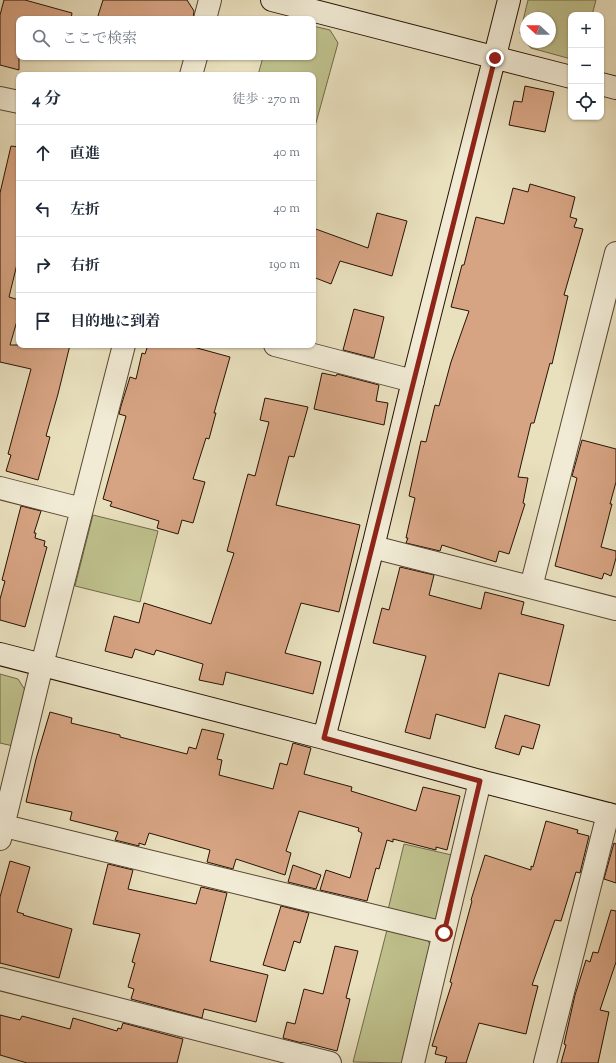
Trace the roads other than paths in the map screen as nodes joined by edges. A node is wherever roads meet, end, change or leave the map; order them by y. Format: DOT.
graph roads {
  1 [pos="210,0"];
  2 [pos="272,0"];
  3 [pos="509,0"];
  4 [pos="207,16"];
  5 [pos="495,58"];
  6 [pos="195,60"];
  7 [pos="193,72"];
  8 [pos="568,76"];
  9 [pos="604,85"];
  10 [pos="616,88"];
  11 [pos="616,253"];
  12 [pos="123,348"];
  13 [pos="287,348"];
  14 [pos="414,381"];
  15 [pos="0,488"];
  16 [pos="82,509"];
  17 [pos="373,547"];
  18 [pos="532,587"];
  19 [pos="616,609"];
  20 [pos="0,654"];
  21 [pos="42,665"];
  22 [pos="324,738"];
  23 [pos="480,781"];
  24 [pos="612,815"];
  25 [pos="1,830"];
  26 [pos="444,933"];
  27 [pos="0,979"];
  28 [pos="330,1063"];
  29 [pos="413,1063"];
  30 [pos="545,1063"];
  1 -- 4 [label="street"];
  2 -- 5 [label="street"];
  3 -- 5 [label="street"];
  5 -- 8 [label="street"];
  5 -- 14 [label="street"];
  6 -- 7 [label="street"];
  9 -- 10 [label="street"];
  11 -- 18 [label="street"];
  12 -- 16 [label="street"];
  13 -- 14 [label="street"];
  14 -- 17 [label="street"];
  15 -- 16 [label="street"];
  16 -- 21 [label="street"];
  17 -- 18 [label="street"];
  17 -- 22 [label="street"];
  18 -- 19 [label="street"];
  20 -- 21 [label="street"];
  21 -- 22 [label="street"];
  21 -- 25 [label="street"];
  22 -- 23 [label="street"];
  23 -- 24 [label="street"];
  23 -- 26 [label="street"];
  24 -- 30 [label="street"];
  25 -- 26 [label="street"];
  26 -- 29 [label="street"];
  27 -- 28 [label="street"];
}
